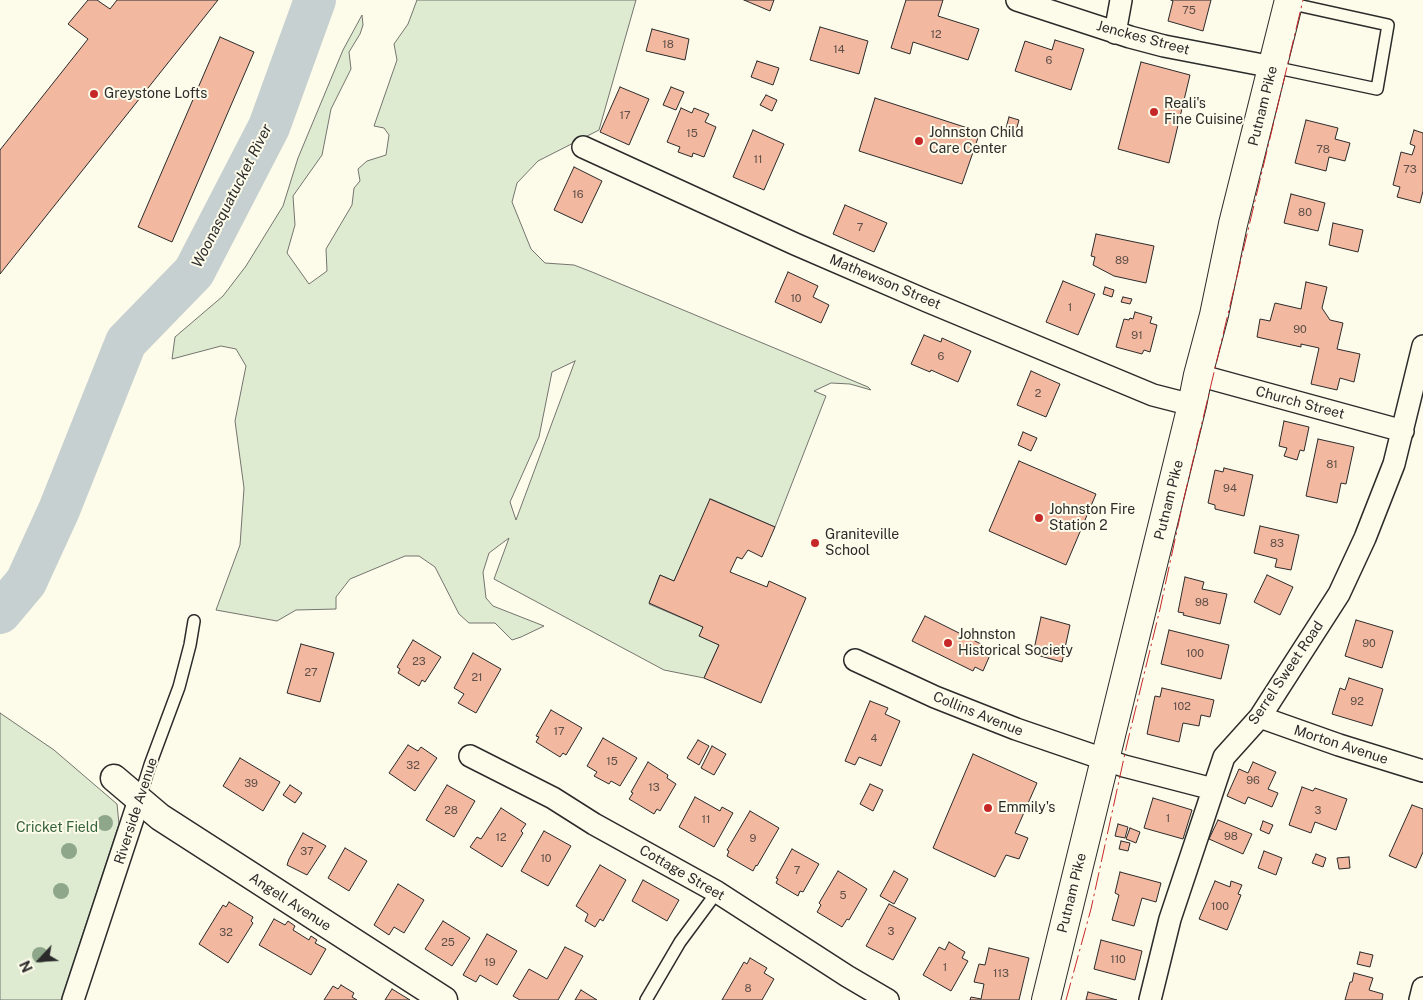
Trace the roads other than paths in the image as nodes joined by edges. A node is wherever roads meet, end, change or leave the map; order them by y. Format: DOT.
graph roads {
  1 [pos="1017,0"];
  2 [pos="1121,0"];
  3 [pos="1289,2"];
  4 [pos="1115,33"];
  5 [pos="1273,67"];
  6 [pos="583,148"];
  7 [pos="1423,346"];
  8 [pos="1198,375"];
  9 [pos="1192,405"];
  10 [pos="1403,430"];
  11 [pos="194,621"];
  12 [pos="855,660"];
  13 [pos="1260,717"];
  14 [pos="470,756"];
  15 [pos="1105,760"];
  16 [pos="1423,771"];
  17 [pos="114,778"];
  18 [pos="1213,789"];
  19 [pos="139,800"];
  20 [pos="716,892"];
  21 [pos="1423,988"];
  22 [pos="74,1000"];
  23 [pos="444,1000"];
  24 [pos="646,1000"];
  25 [pos="888,1000"];
  26 [pos="1046,1000"];
  27 [pos="1150,1000"];
  28 [pos="1420,1000"];
  1 -- 4 [label="street, Jenckes Street"];
  2 -- 4 [label="street"];
  3 -- 5 [label="main road, Putnam Pike"];
  3 -- 5 [label="lane"];
  4 -- 5 [label="street, Jenckes Street"];
  5 -- 8 [label="main road, Putnam Pike"];
  6 -- 9 [label="street, Mathewson Street"];
  7 -- 10 [label="street, Serrel Sweet Road"];
  8 -- 9 [label="main road, Putnam Pike"];
  8 -- 10 [label="street, Church Street"];
  9 -- 15 [label="main road, Putnam Pike"];
  10 -- 13 [label="street, Serrel Sweet Road"];
  11 -- 19 [label="lane, Riverside Avenue"];
  12 -- 15 [label="street, Collins Avenue"];
  13 -- 16 [label="street, Morton Avenue"];
  13 -- 18 [label="street, Serrel Sweet Road"];
  14 -- 20 [label="street, Cottage Street"];
  15 -- 18 [label="street"];
  15 -- 26 [label="main road, Putnam Pike"];
  17 -- 19 [label="street, Angell Avenue"];
  18 -- 27 [label="street, Serrel Sweet Road"];
  19 -- 22 [label="street, Riverside Avenue"];
  19 -- 23 [label="street, Angell Avenue"];
  20 -- 24 [label="lane"];
  20 -- 25 [label="street, Cottage Street"];
  21 -- 28 [label="street"];
}
